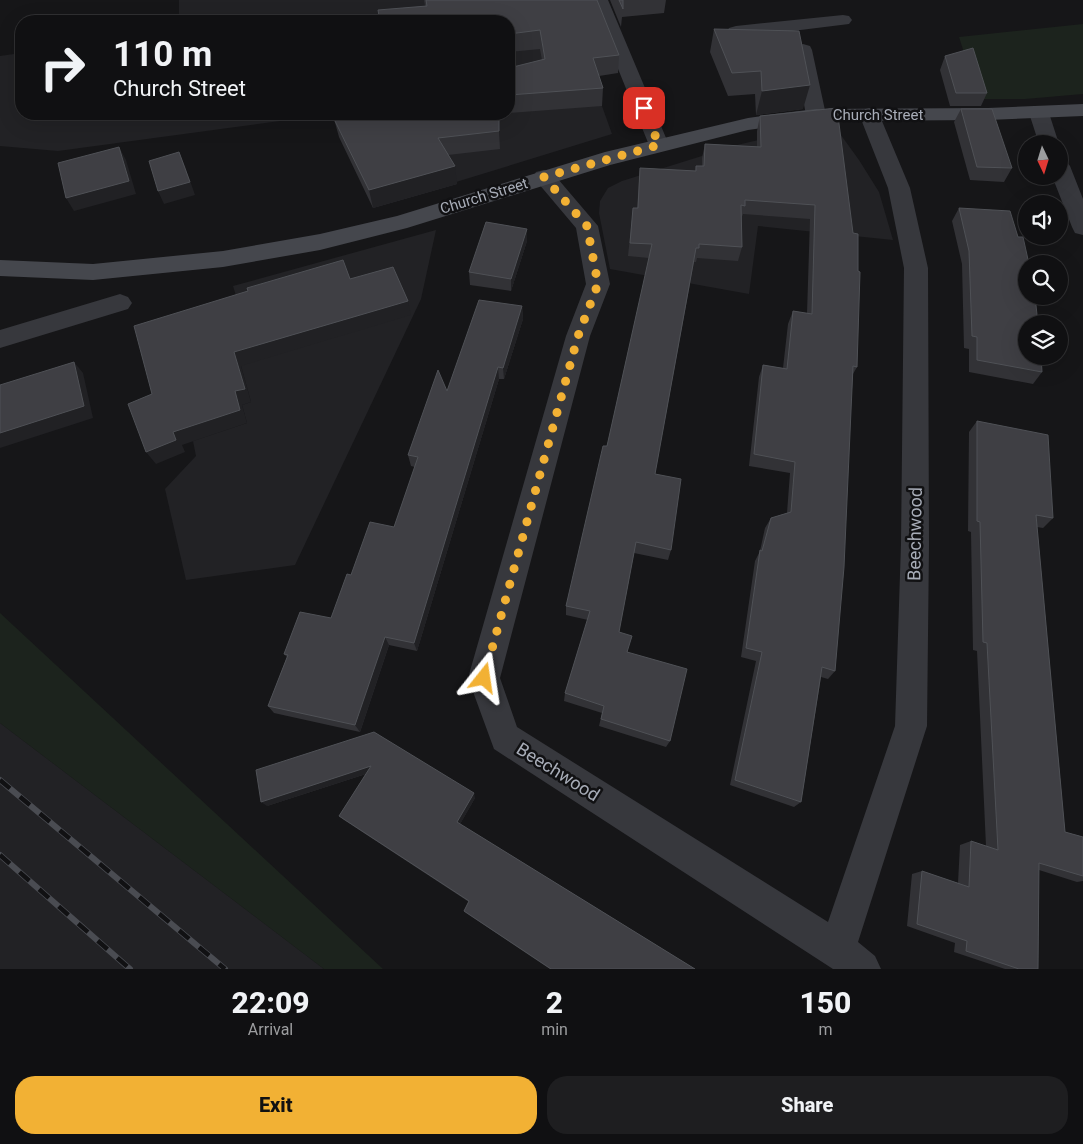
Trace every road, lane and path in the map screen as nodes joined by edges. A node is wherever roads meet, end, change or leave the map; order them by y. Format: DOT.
graph roads {
  1 [pos="599,0"];
  2 [pos="842,20"];
  3 [pos="798,25"];
  4 [pos="736,32"];
  5 [pos="1083,110"];
  6 [pos="1039,113"];
  7 [pos="869,114"];
  8 [pos="816,115"];
  9 [pos="1047,135"];
  10 [pos="659,145"];
  11 [pos="544,177"];
  12 [pos="1066,185"];
  13 [pos="1083,227"];
  14 [pos="0,268"];
  15 [pos="120,303"];
  16 [pos="0,339"];
  17 [pos="837,949"];
  18 [pos="862,969"];
  1 -- 10 [label="street"];
  2 -- 3 [label="street"];
  3 -- 4 [label="street"];
  3 -- 8 [label="street"];
  5 -- 6 [label="street, Church Street"];
  6 -- 7 [label="street, Church Street"];
  6 -- 9 [label="street"];
  7 -- 8 [label="street, Church Street"];
  7 -- 17 [label="street, Beechwood"];
  8 -- 10 [label="street, Church Street"];
  10 -- 11 [label="street, Church Street"];
  11 -- 14 [label="street, Church Street"];
  11 -- 17 [label="street, Beechwood"];
  12 -- 13 [label="street"];
  15 -- 16 [label="street"];
  17 -- 18 [label="street, Beechwood"];
}
